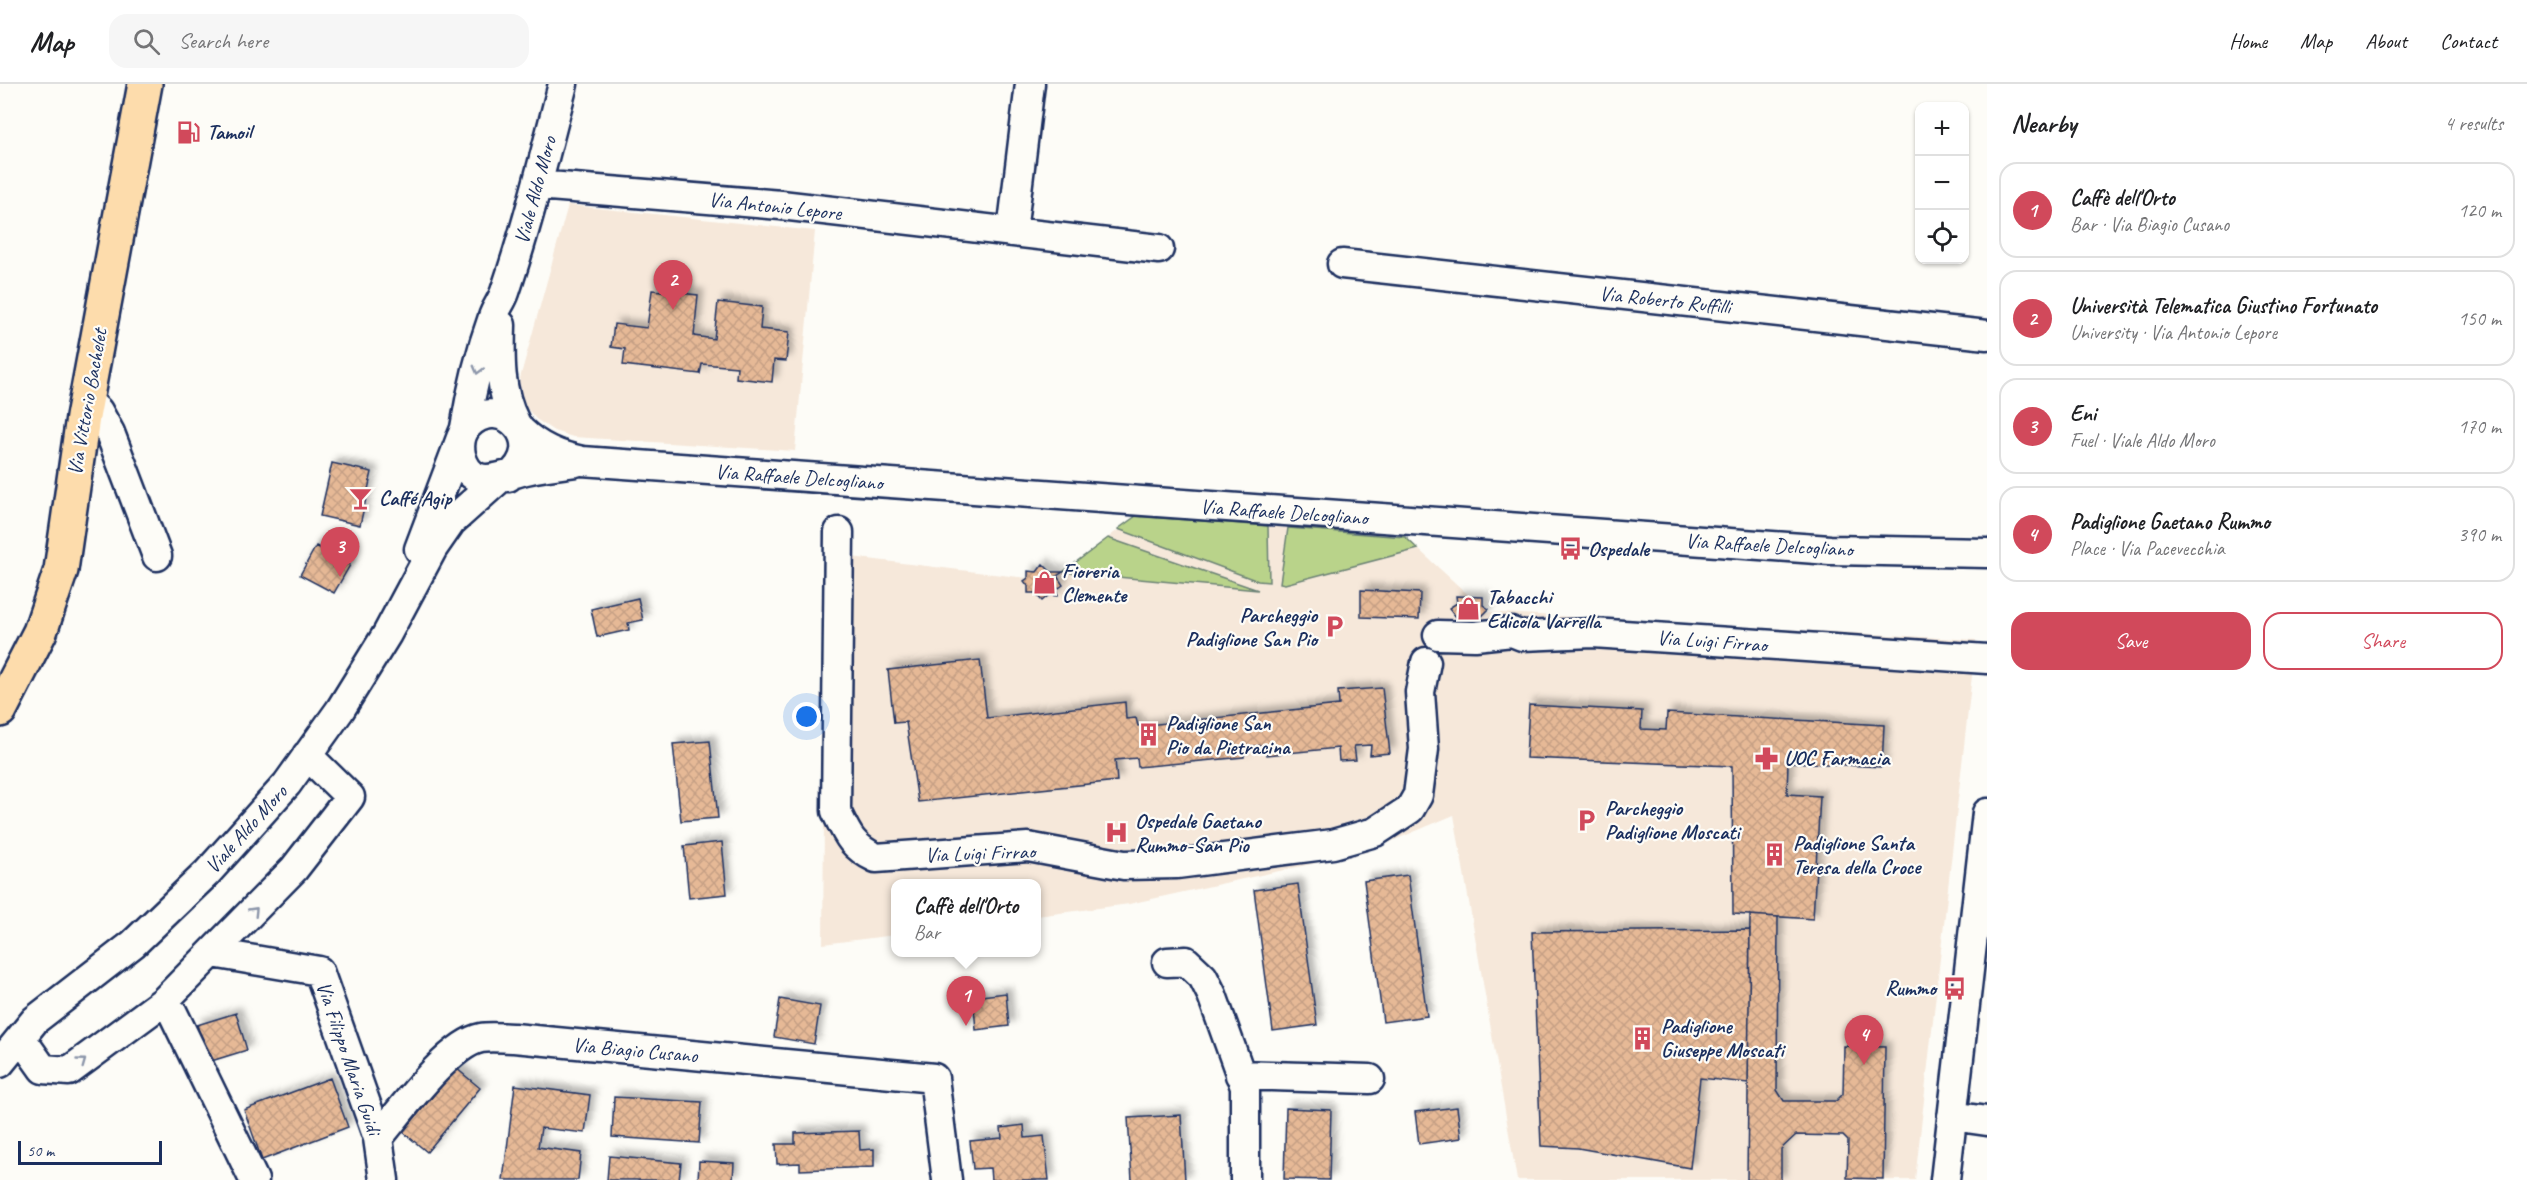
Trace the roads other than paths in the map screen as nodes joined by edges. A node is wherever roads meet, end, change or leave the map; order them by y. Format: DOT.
graph roads {
  1 [pos="145,84"];
  2 [pos="563,84"];
  3 [pos="1030,84"];
  4 [pos="537,185"];
  5 [pos="1012,232"];
  6 [pos="1159,249"];
  7 [pos="1342,264"];
  8 [pos="504,296"];
  9 [pos="1987,335"];
  10 [pos="86,400"];
  11 [pos="518,427"];
  12 [pos="463,433"];
  13 [pos="582,461"];
  14 [pos="503,478"];
  15 [pos="839,532"];
  16 [pos="1987,553"];
  17 [pos="157,556"];
  18 [pos="408,594"];
  19 [pos="1987,658"];
  20 [pos="0,710"];
  21 [pos="308,755"];
  22 [pos="1987,813"];
  23 [pos="213,953"];
  24 [pos="1167,962"];
  25 [pos="164,1001"];
  26 [pos="19,1030"];
  27 [pos="0,1064"];
  28 [pos="1240,1075"];
  29 [pos="1370,1079"];
  30 [pos="1952,1116"];
  31 [pos="1987,1120"];
  32 [pos="378,1138"];
  33 [pos="254,1180"];
  34 [pos="384,1180"];
  35 [pos="947,1180"];
  36 [pos="1245,1180"];
  37 [pos="1945,1180"];
  1 -- 10 [label="main road, Via Vittorio Bachelet"];
  2 -- 4 [label="street, Viale Aldo Moro"];
  3 -- 5 [label="street"];
  4 -- 5 [label="street, Via Antonio Lepore"];
  4 -- 8 [label="street, Viale Aldo Moro"];
  5 -- 6 [label="street, Via Antonio Lepore"];
  7 -- 9 [label="street, Via Roberto Ruffilli"];
  8 -- 11 [label="street, Viale Aldo Moro"];
  8 -- 12 [label="street, Viale Aldo Moro, one-way"];
  10 -- 17 [label="street"];
  10 -- 20 [label="main road, Via Vittorio Bachelet"];
  11 -- 12 [label="street"];
  11 -- 13 [label="street, Via Raffaele Delcogliano"];
  11 -- 14 [label="street, Viale Aldo Moro"];
  12 -- 14 [label="street, Viale Aldo Moro"];
  12 -- 18 [label="street, Viale Aldo Moro"];
  13 -- 14 [label="street, Via Raffaele Delcogliano"];
  13 -- 16 [label="street, Via Raffaele Delcogliano"];
  14 -- 18 [label="street, Viale Aldo Moro"];
  15 -- 19 [label="street, Via Luigi Firrao"];
  18 -- 21 [label="street, Viale Aldo Moro"];
  23 -- 21 [label="street, one-way"];
  21 -- 26 [label="street, Viale Aldo Moro"];
  22 -- 30 [label="street"];
  23 -- 25 [label="street"];
  23 -- 32 [label="street, Via Filippo Maria Guidi"];
  24 -- 28 [label="street"];
  26 -- 25 [label="street, one-way"];
  25 -- 33 [label="street"];
  26 -- 27 [label="street, Viale Aldo Moro"];
  28 -- 29 [label="street"];
  28 -- 36 [label="street"];
  30 -- 31 [label="street"];
  30 -- 37 [label="street"];
  32 -- 34 [label="street, Via Filippo Maria Guidi"];
  32 -- 35 [label="street, Via Biagio Cusano"];
}
